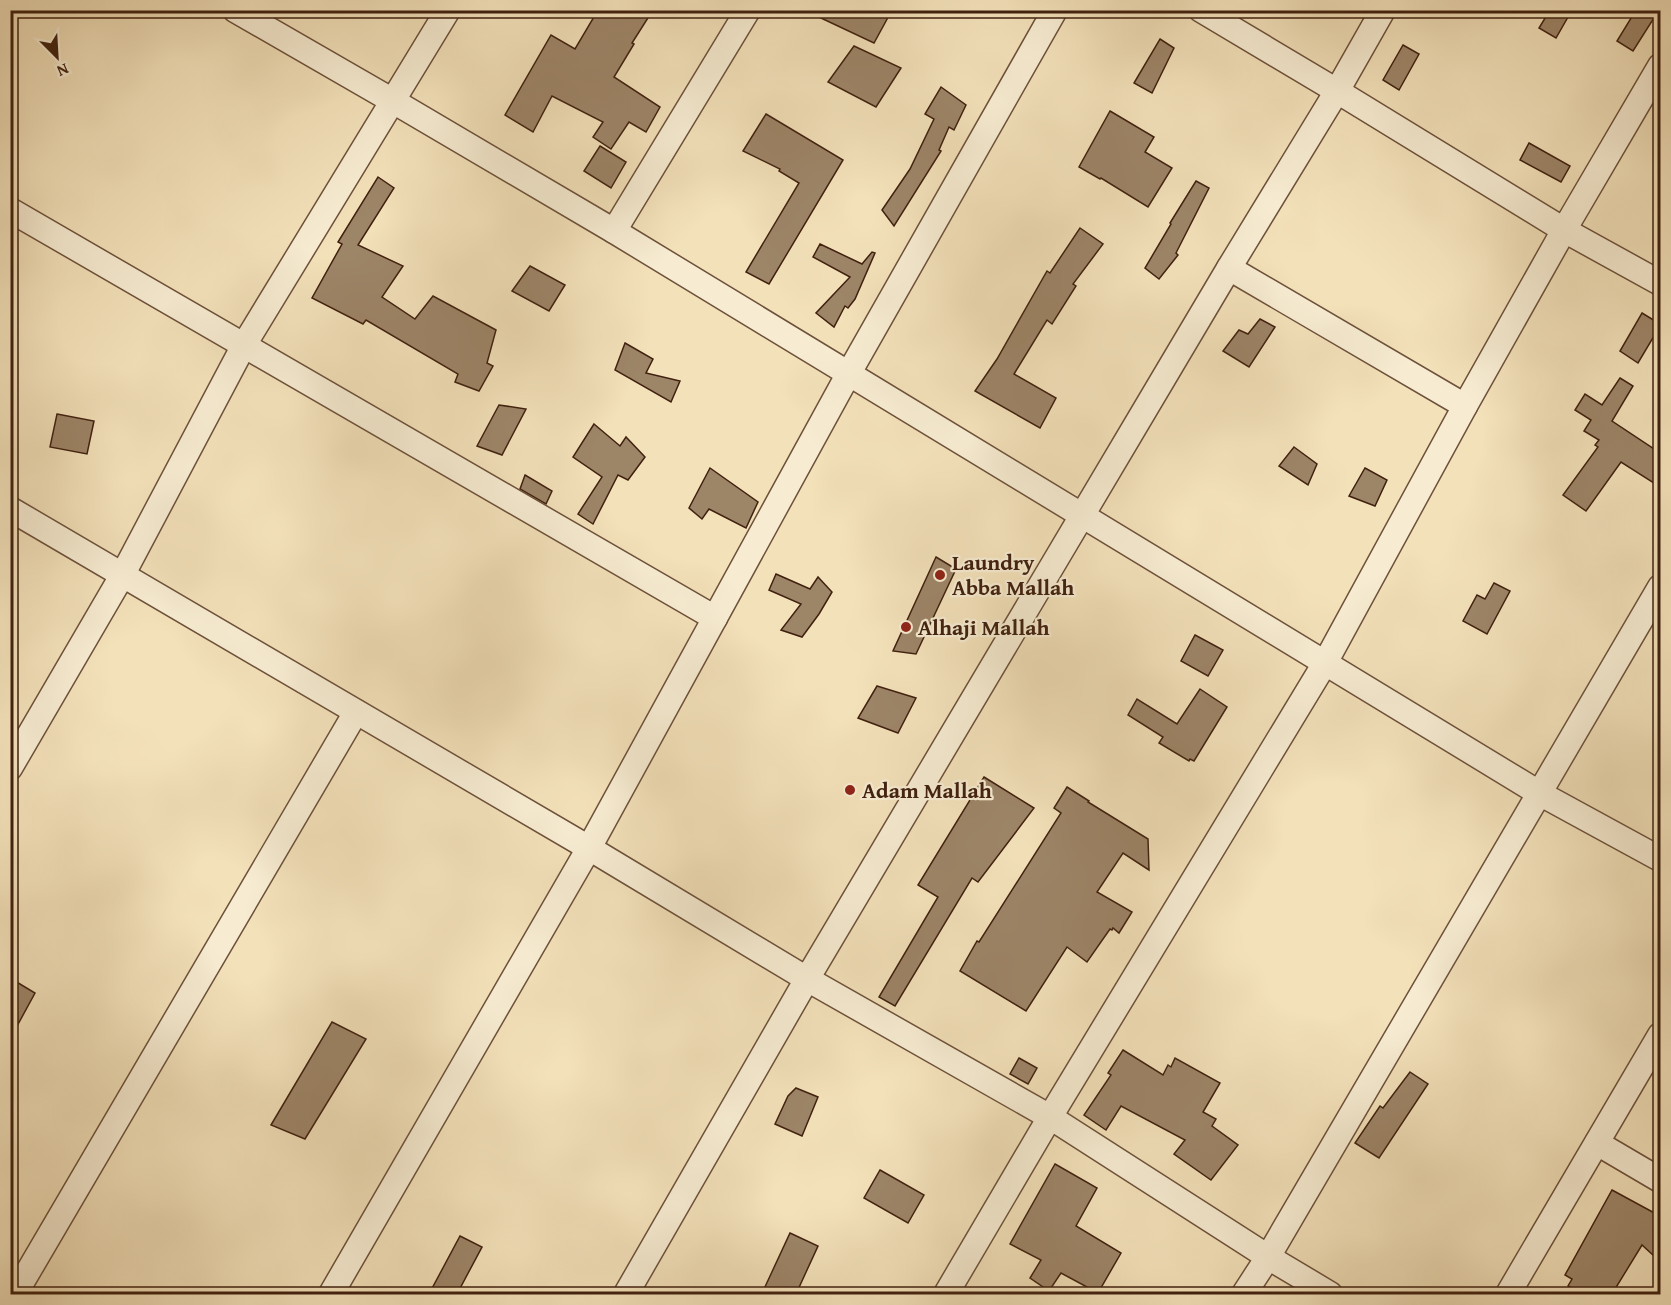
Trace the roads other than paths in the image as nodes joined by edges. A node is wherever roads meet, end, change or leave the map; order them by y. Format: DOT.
graph roads {
  1 [pos="235,10"];
  2 [pos="448,10"];
  3 [pos="748,10"];
  4 [pos="1055,10"];
  5 [pos="1201,10"];
  6 [pos="1383,10"];
  7 [pos="1660,66"];
  8 [pos="1337,91"];
  9 [pos="393,101"];
  10 [pos="10,210"];
  11 [pos="1563,230"];
  12 [pos="614,231"];
  13 [pos="1228,268"];
  14 [pos="1660,283"];
  15 [pos="244,345"];
  16 [pos="849,373"];
  17 [pos="1465,406"];
  18 [pos="10,509"];
  19 [pos="1082,515"];
  20 [pos="123,574"];
  21 [pos="1660,587"];
  22 [pos="715,618"];
  23 [pos="1325,663"];
  24 [pos="356,712"];
  25 [pos="10,768"];
  26 [pos="1539,793"];
  27 [pos="589,848"];
  28 [pos="1660,859"];
  29 [pos="807,979"];
  30 [pos="1660,1035"];
  31 [pos="1050,1117"];
  32 [pos="1597,1143"];
  33 [pos="1660,1180"];
  34 [pos="1268,1257"];
  35 [pos="956,1291"];
  36 [pos="15,1294"];
  37 [pos="331,1294"];
  38 [pos="626,1294"];
  39 [pos="1244,1294"];
  40 [pos="1330,1294"];
  41 [pos="1508,1294"];
  1 -- 9 [label="street"];
  2 -- 9 [label="street"];
  3 -- 12 [label="street"];
  4 -- 16 [label="street"];
  5 -- 8 [label="street"];
  6 -- 8 [label="street"];
  7 -- 11 [label="street"];
  8 -- 11 [label="street"];
  8 -- 13 [label="street"];
  9 -- 12 [label="street"];
  9 -- 15 [label="street"];
  10 -- 15 [label="street"];
  11 -- 14 [label="street"];
  11 -- 17 [label="street"];
  12 -- 16 [label="street"];
  13 -- 17 [label="street"];
  13 -- 19 [label="street"];
  15 -- 20 [label="street"];
  15 -- 22 [label="street"];
  16 -- 19 [label="street"];
  16 -- 22 [label="street"];
  17 -- 23 [label="street"];
  18 -- 20 [label="street"];
  19 -- 23 [label="street"];
  19 -- 29 [label="street"];
  20 -- 24 [label="street"];
  20 -- 25 [label="street"];
  21 -- 26 [label="street"];
  22 -- 27 [label="street"];
  23 -- 26 [label="street"];
  23 -- 31 [label="street"];
  24 -- 27 [label="street"];
  24 -- 36 [label="street"];
  26 -- 28 [label="street"];
  26 -- 34 [label="street"];
  27 -- 29 [label="street"];
  27 -- 37 [label="street"];
  29 -- 31 [label="street"];
  29 -- 38 [label="street"];
  30 -- 32 [label="street"];
  31 -- 34 [label="street"];
  31 -- 35 [label="street"];
  32 -- 33 [label="street"];
  32 -- 41 [label="street"];
  34 -- 39 [label="street"];
  34 -- 40 [label="street"];
}
